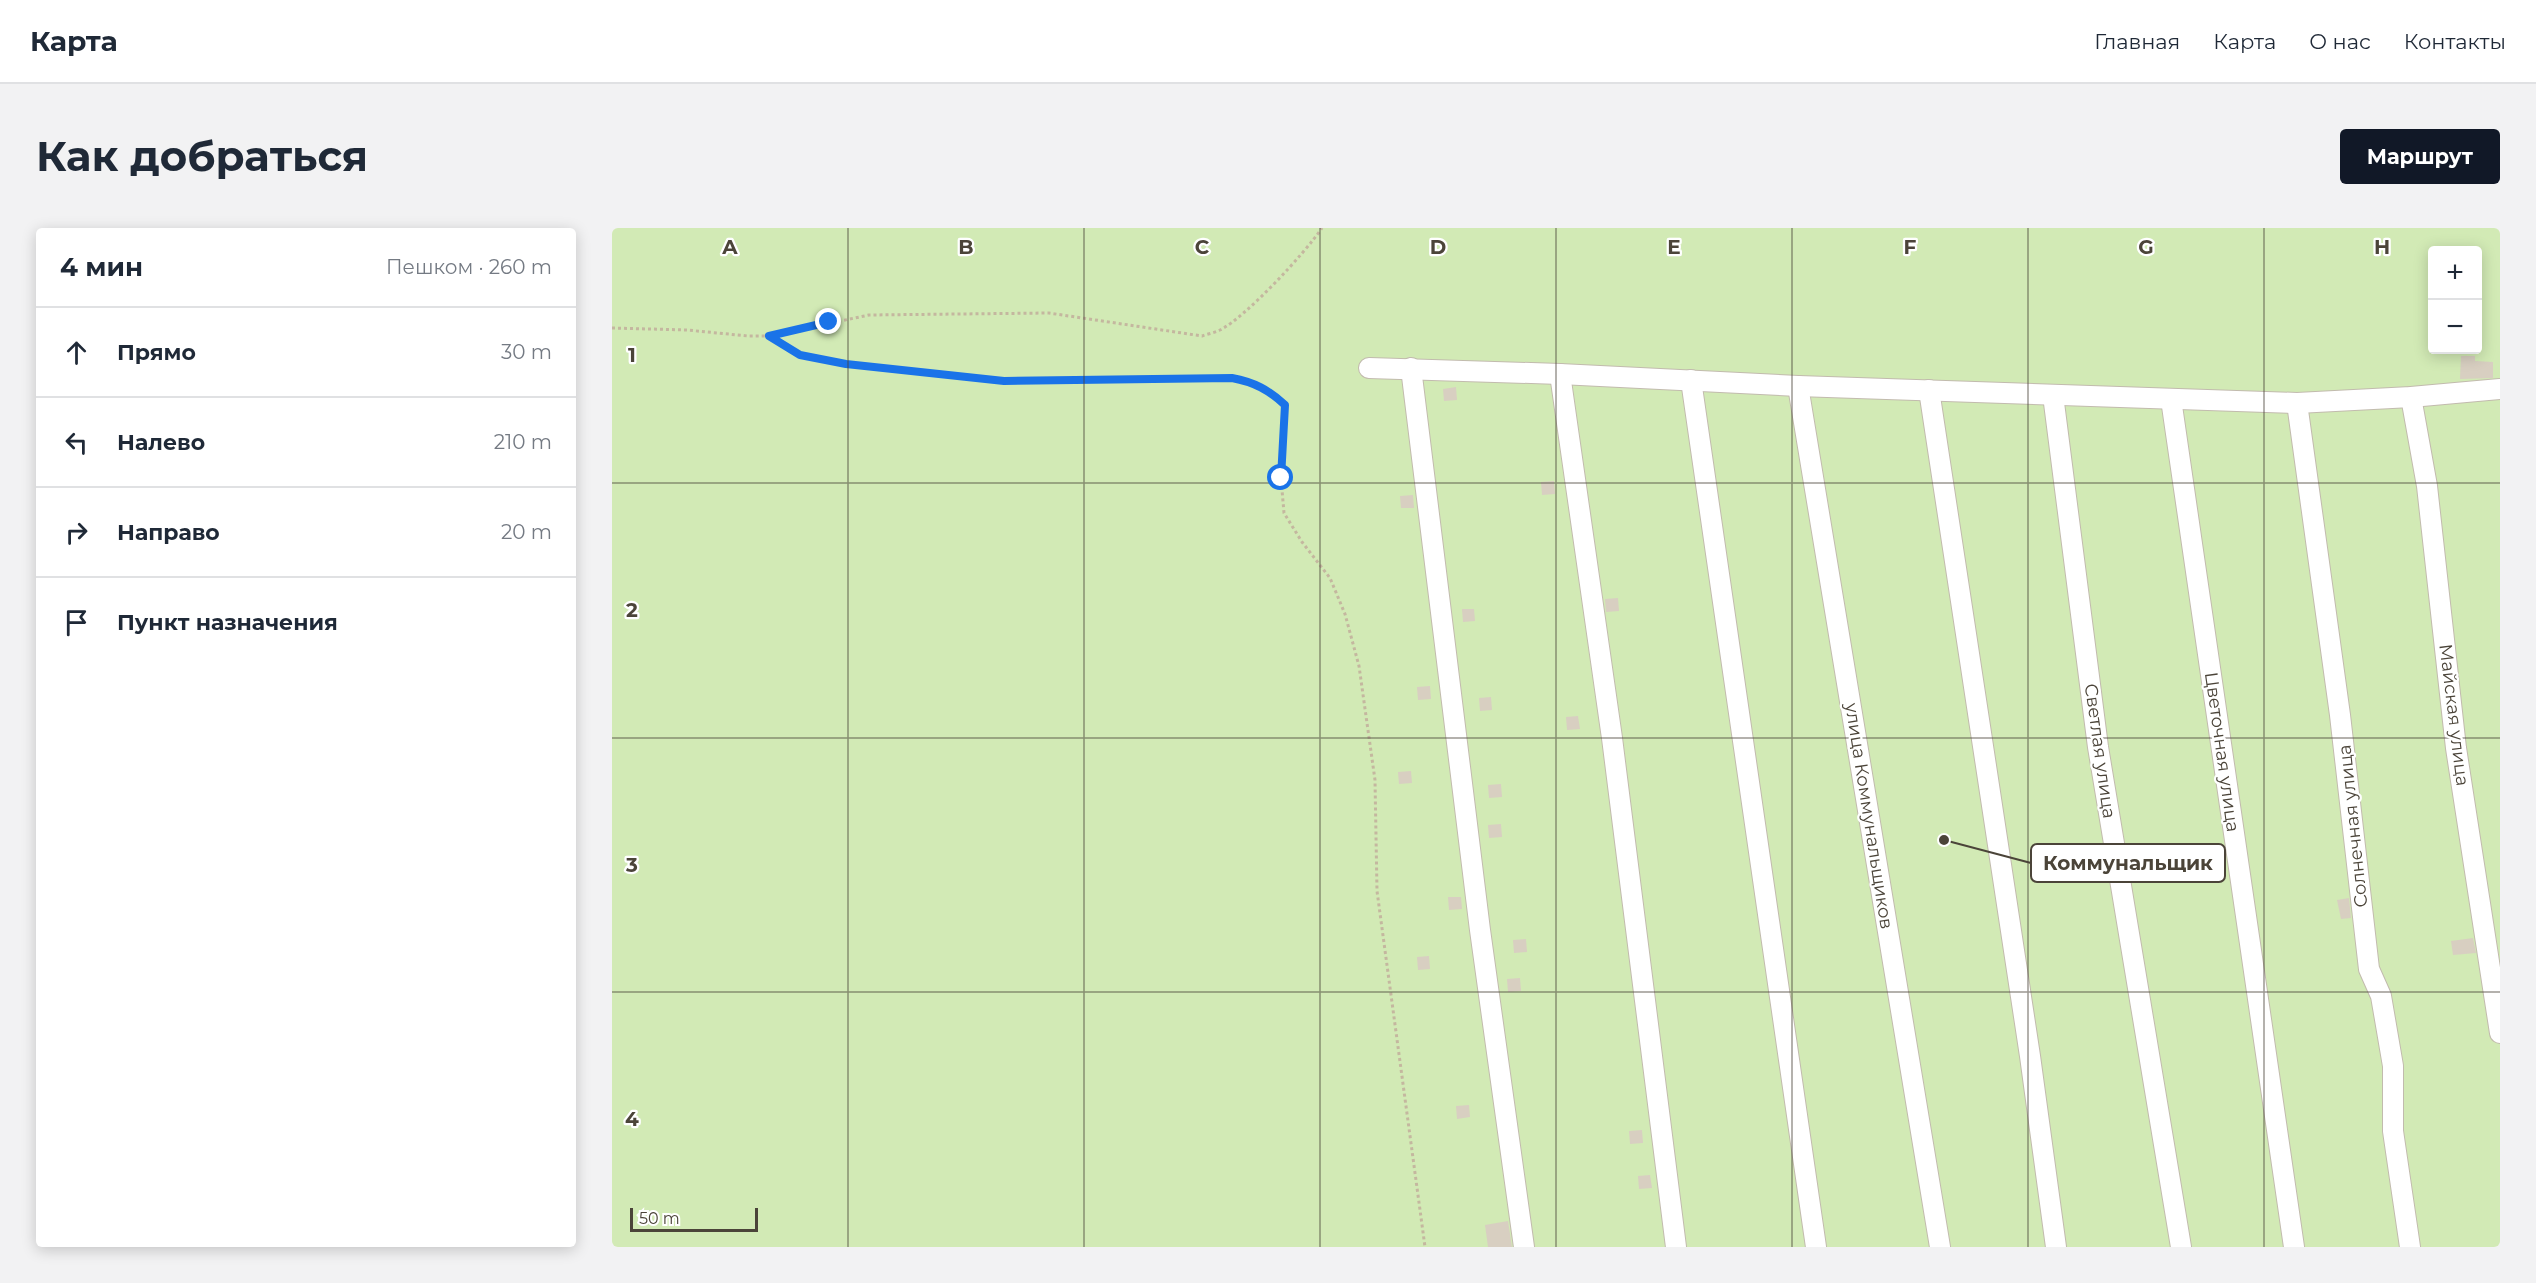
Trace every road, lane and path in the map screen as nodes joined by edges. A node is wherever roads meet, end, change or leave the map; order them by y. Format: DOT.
graph roads {
  1 [pos="1322,228"];
  2 [pos="612,328"];
  3 [pos="769,336"];
  4 [pos="1369,368"];
  5 [pos="1411,368"];
  6 [pos="1560,374"];
  7 [pos="1691,380"];
  8 [pos="1798,386"];
  9 [pos="2500,389"];
  10 [pos="1929,390"];
  11 [pos="2053,395"];
  12 [pos="2411,398"];
  13 [pos="2172,399"];
  14 [pos="2297,403"];
  15 [pos="2500,1033"];
  16 [pos="1425,1247"];
  17 [pos="1524,1247"];
  18 [pos="1676,1247"];
  19 [pos="1816,1247"];
  20 [pos="1940,1247"];
  21 [pos="2056,1247"];
  22 [pos="2181,1247"];
  23 [pos="2294,1247"];
  24 [pos="2410,1247"];
  1 -- 3 [label="path"];
  2 -- 3 [label="path"];
  3 -- 16 [label="path"];
  4 -- 5 [label="street"];
  5 -- 6 [label="street"];
  5 -- 17 [label="street"];
  6 -- 7 [label="street"];
  6 -- 18 [label="street"];
  7 -- 8 [label="street"];
  7 -- 19 [label="street"];
  8 -- 10 [label="street"];
  8 -- 20 [label="street, улица Коммунальщиков"];
  9 -- 12 [label="street"];
  10 -- 11 [label="street"];
  10 -- 21 [label="street"];
  11 -- 13 [label="street"];
  11 -- 22 [label="street, Светлая улица"];
  12 -- 14 [label="street"];
  12 -- 15 [label="street, Майская улица"];
  13 -- 14 [label="street"];
  13 -- 23 [label="street, Цветочная улица"];
  14 -- 24 [label="street, Солнечная улица"];
}
